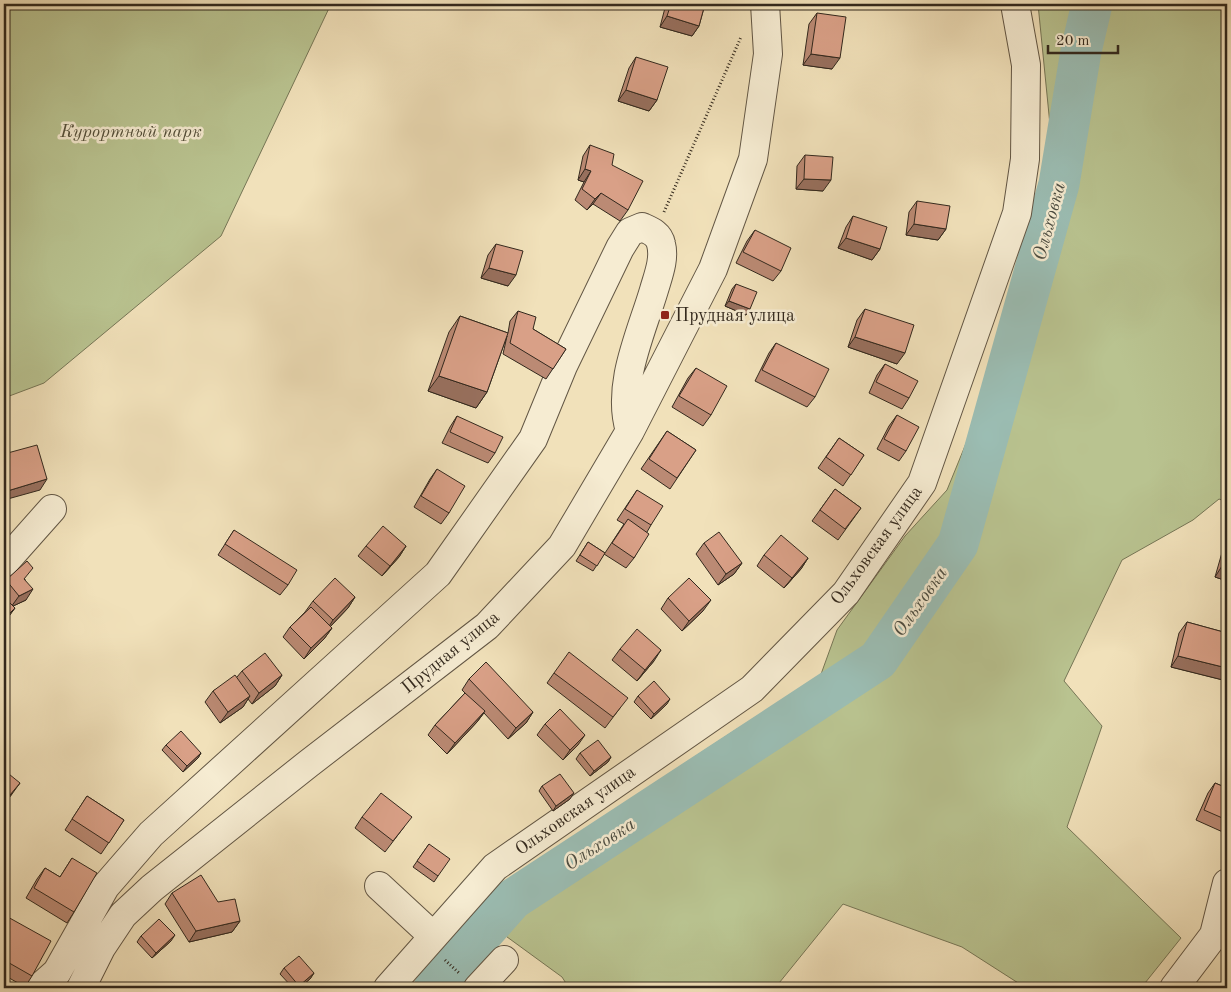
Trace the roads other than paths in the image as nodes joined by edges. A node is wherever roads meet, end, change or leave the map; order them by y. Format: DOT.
graph roads {
  1 [pos="765,4"];
  2 [pos="1015,4"];
  3 [pos="630,431"];
  4 [pos="52,510"];
  5 [pos="4,563"];
  6 [pos="1227,884"];
  7 [pos="378,886"];
  8 [pos="1220,937"];
  9 [pos="430,940"];
  10 [pos="504,960"];
  11 [pos="470,982"];
  12 [pos="39,988"];
  13 [pos="81,988"];
  14 [pos="388,988"];
  15 [pos="1174,988"];
  1 -- 3 [label="street, Прудная улица"];
  2 -- 9 [label="street, Ольховская улица"];
  3 -- 12 [label="street"];
  3 -- 13 [label="street, Прудная улица"];
  4 -- 5 [label="street"];
  6 -- 8 [label="street"];
  7 -- 9 [label="street"];
  8 -- 15 [label="street"];
  9 -- 14 [label="street, Ольховская улица"];
  10 -- 11 [label="street"];
}
